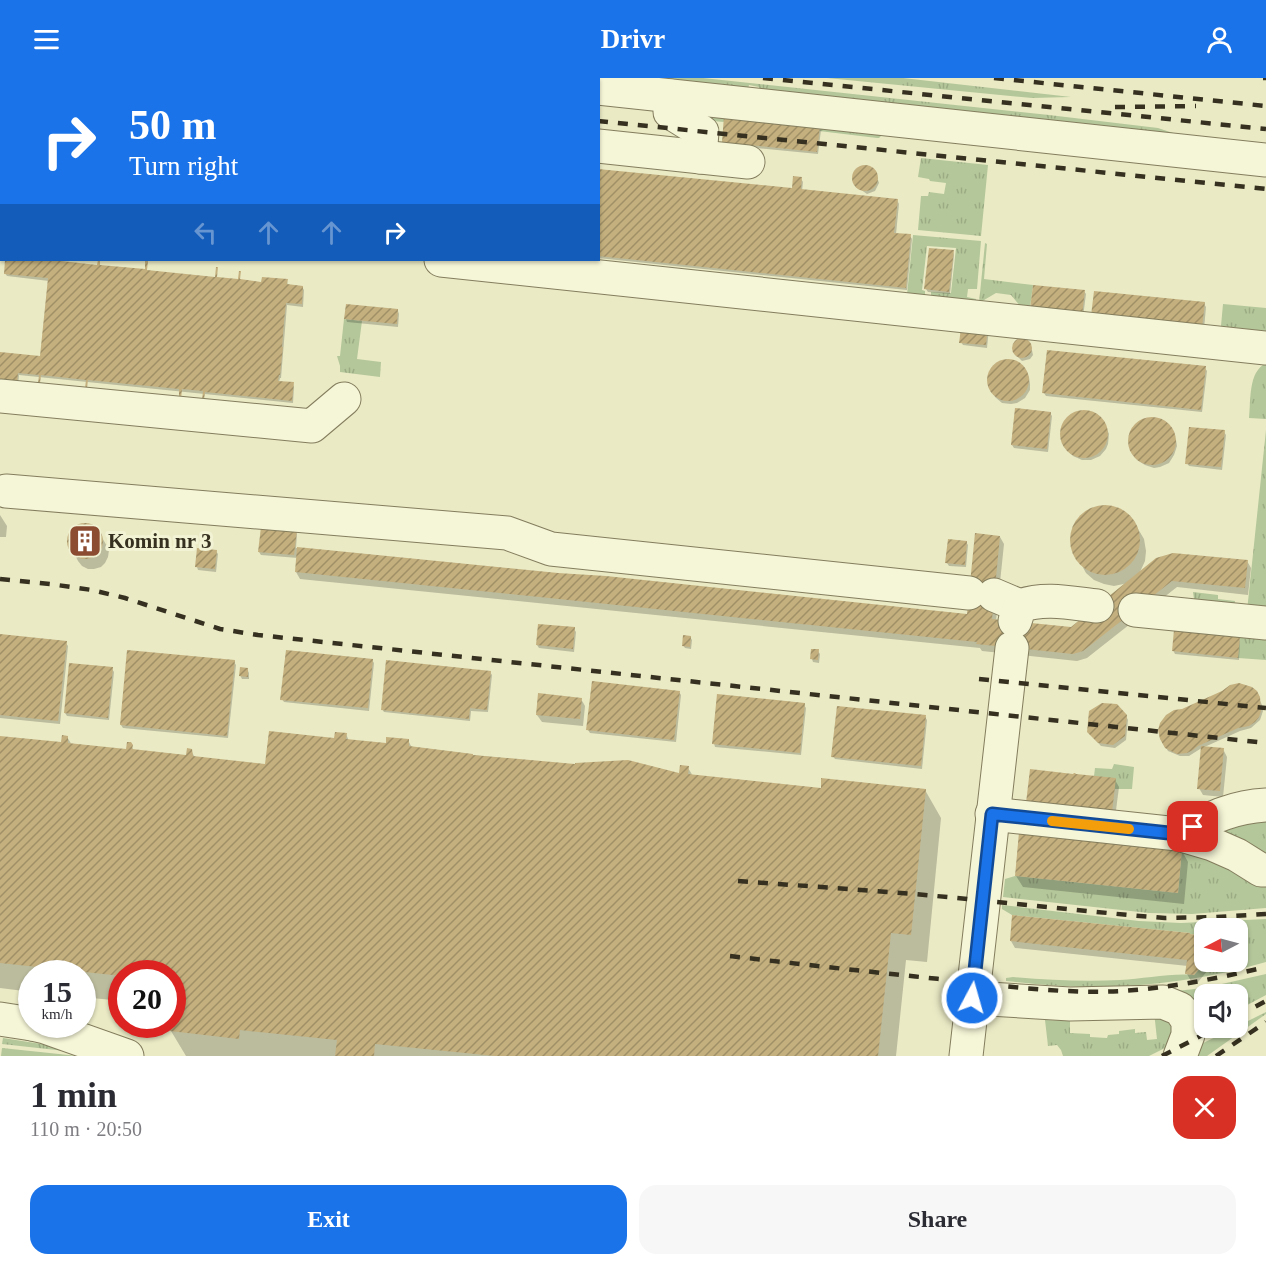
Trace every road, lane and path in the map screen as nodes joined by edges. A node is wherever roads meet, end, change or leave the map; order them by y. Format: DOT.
graph roads {
  1 [pos="600,88"];
  2 [pos="670,96"];
  3 [pos="600,146"];
  4 [pos="700,157"];
  5 [pos="1266,160"];
  6 [pos="748,162"];
  7 [pos="450,261"];
  8 [pos="1266,348"];
  9 [pos="0,396"];
  10 [pos="344,399"];
  11 [pos="6,491"];
  12 [pos="1097,606"];
  13 [pos="1136,610"];
  14 [pos="1002,613"];
  15 [pos="1266,623"];
  16 [pos="1266,805"];
  17 [pos="992,814"];
  18 [pos="1178,834"];
  19 [pos="1266,870"];
  20 [pos="972,998"];
  21 [pos="0,1019"];
  22 [pos="18,1022"];
  23 [pos="76,1038"];
  24 [pos="127,1056"];
  25 [pos="966,1056"];
  26 [pos="1180,1056"];
  1 -- 2 [label="lane"];
  2 -- 4 [label="lane"];
  2 -- 5 [label="lane"];
  3 -- 4 [label="lane"];
  4 -- 6 [label="lane"];
  7 -- 8 [label="lane"];
  9 -- 10 [label="lane"];
  11 -- 14 [label="lane"];
  12 -- 14 [label="lane"];
  13 -- 15 [label="lane"];
  14 -- 17 [label="lane"];
  16 -- 18 [label="lane"];
  17 -- 18 [label="lane"];
  17 -- 20 [label="lane"];
  18 -- 19 [label="lane"];
  20 -- 25 [label="lane"];
  20 -- 26 [label="lane"];
  21 -- 22 [label="lane"];
  23 -- 24 [label="lane"];
}
